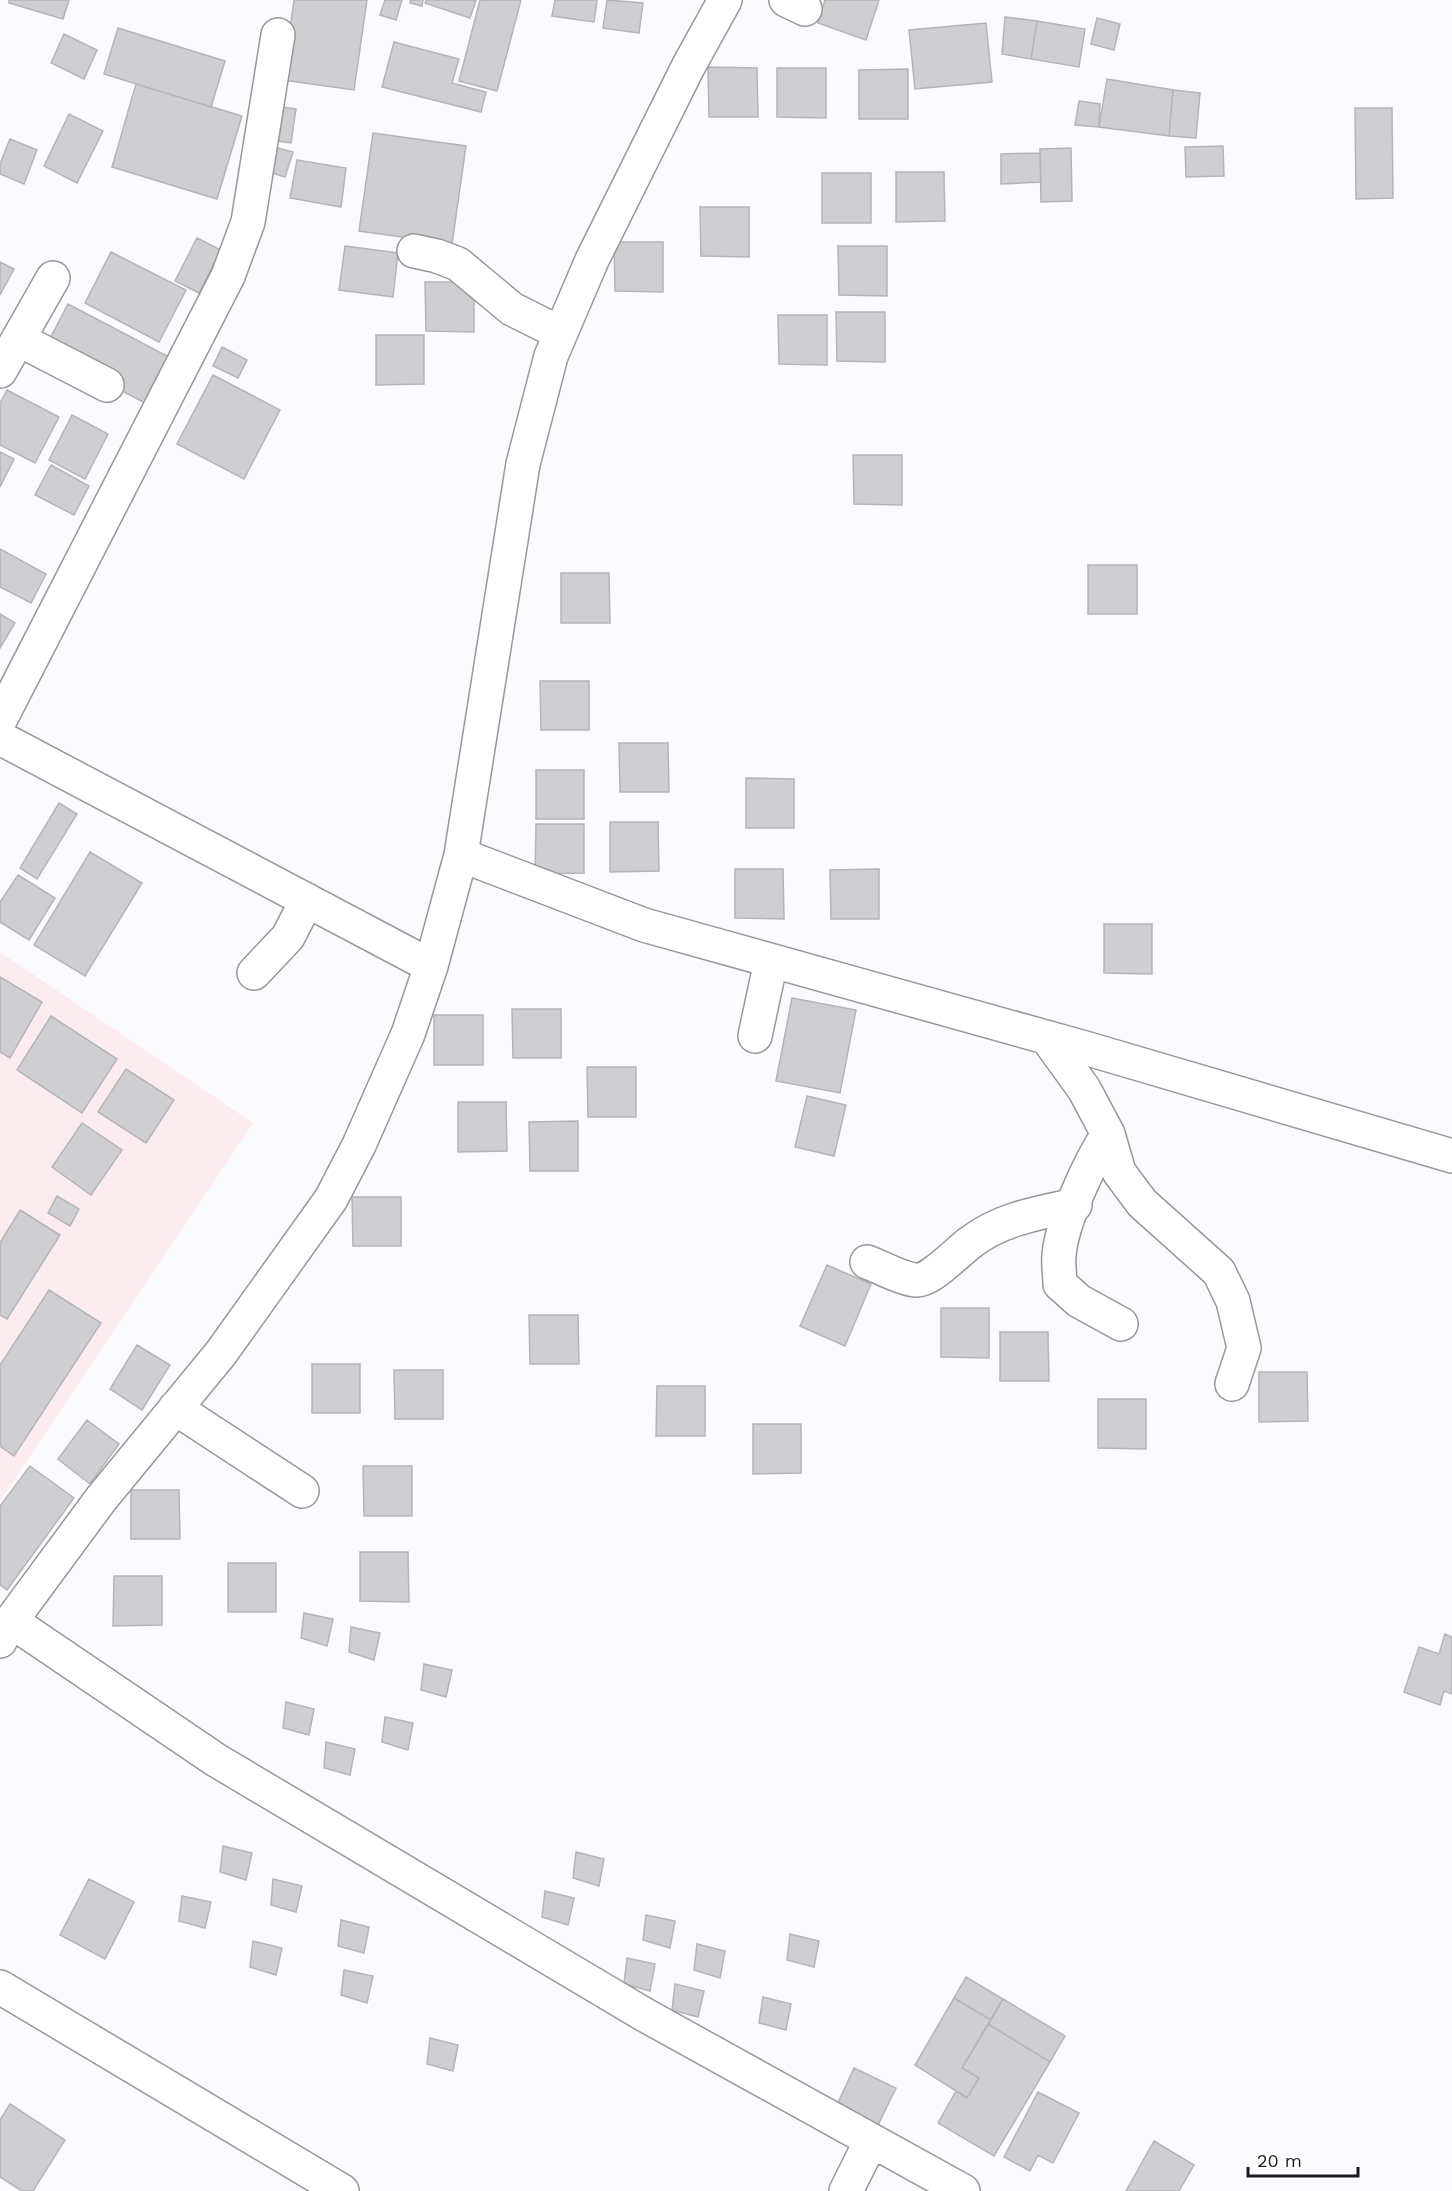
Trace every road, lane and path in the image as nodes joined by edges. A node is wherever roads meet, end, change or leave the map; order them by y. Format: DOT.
graph roads {
  1 [pos="725,0"];
  2 [pos="278,35"];
  3 [pos="414,251"];
  4 [pos="53,278"];
  5 [pos="560,333"];
  6 [pos="18,339"];
  7 [pos="0,371"];
  8 [pos="107,385"];
  9 [pos="0,720"];
  10 [pos="0,738"];
  11 [pos="461,855"];
  12 [pos="307,900"];
  13 [pos="771,961"];
  14 [pos="431,966"];
  15 [pos="254,973"];
  16 [pos="755,1036"];
  17 [pos="1047,1038"];
  18 [pos="1108,1134"];
  19 [pos="1452,1156"];
  20 [pos="1075,1205"];
  21 [pos="867,1262"];
  22 [pos="1121,1324"];
  23 [pos="1232,1384"];
  24 [pos="175,1408"];
  25 [pos="302,1491"];
  26 [pos="6,1631"];
  27 [pos="0,1987"];
  28 [pos="871,2141"];
  29 [pos="342,2191"];
  30 [pos="846,2191"];
  31 [pos="963,2191"];
  1 -- 5 [label="street"];
  2 -- 9 [label="street"];
  3 -- 5 [label="street"];
  4 -- 6 [label="street"];
  5 -- 11 [label="street"];
  6 -- 7 [label="street"];
  6 -- 8 [label="street"];
  10 -- 12 [label="street"];
  11 -- 13 [label="street"];
  11 -- 14 [label="street"];
  12 -- 14 [label="street"];
  12 -- 15 [label="street"];
  13 -- 16 [label="street"];
  13 -- 17 [label="street"];
  14 -- 24 [label="street"];
  17 -- 18 [label="street"];
  17 -- 19 [label="street"];
  18 -- 20 [label="street"];
  18 -- 23 [label="street"];
  20 -- 21 [label="street"];
  20 -- 22 [label="street"];
  24 -- 25 [label="street"];
  24 -- 26 [label="street"];
  26 -- 28 [label="street"];
  27 -- 29 [label="street"];
  28 -- 30 [label="street"];
  28 -- 31 [label="street"];
}
